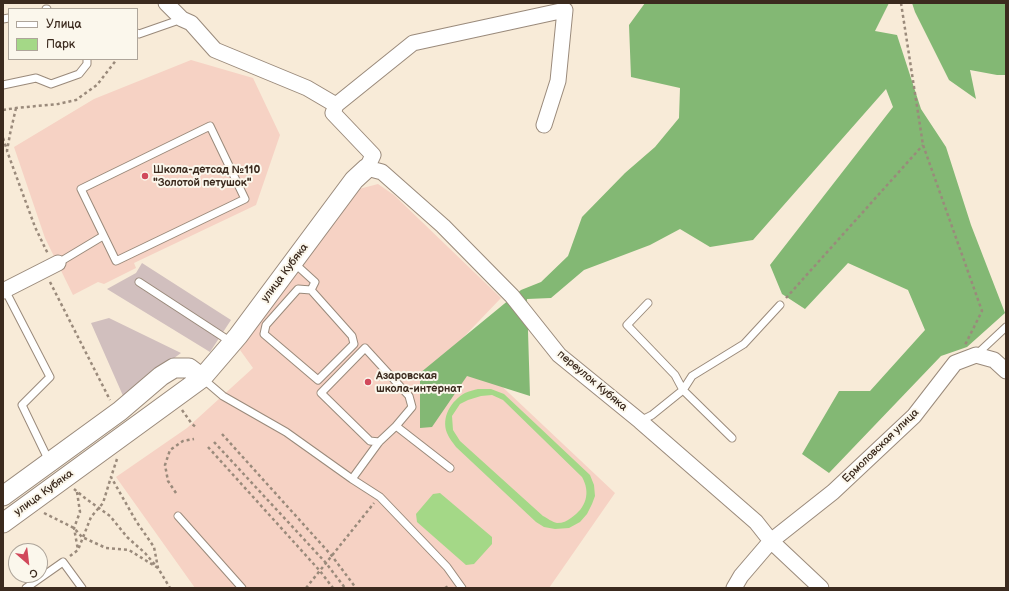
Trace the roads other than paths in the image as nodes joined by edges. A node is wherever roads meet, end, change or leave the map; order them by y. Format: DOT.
graph roads {
  1 [pos="166,3"];
  2 [pos="566,7"];
  3 [pos="182,19"];
  4 [pos="138,34"];
  5 [pos="87,60"];
  6 [pos="3,85"];
  7 [pos="336,105"];
  8 [pos="544,125"];
  9 [pos="367,168"];
  10 [pos="103,236"];
  11 [pos="293,262"];
  12 [pos="52,266"];
  13 [pos="139,282"];
  14 [pos="311,290"];
  15 [pos="4,291"];
  16 [pos="648,303"];
  17 [pos="780,305"];
  18 [pos="1006,327"];
  19 [pos="232,342"];
  20 [pos="976,355"];
  21 [pos="1006,370"];
  22 [pos="202,378"];
  23 [pos="683,390"];
  24 [pos="640,421"];
  25 [pos="396,426"];
  26 [pos="732,438"];
  27 [pos="379,442"];
  28 [pos="49,462"];
  29 [pos="450,468"];
  30 [pos="352,479"];
  31 [pos="7,504"];
  32 [pos="178,516"];
  33 [pos="771,541"];
  34 [pos="26,588"];
  35 [pos="82,588"];
  36 [pos="242,588"];
  37 [pos="462,588"];
  38 [pos="734,588"];
  39 [pos="822,588"];
  1 -- 3 [label="street"];
  2 -- 7 [label="street"];
  2 -- 8 [label="street"];
  3 -- 4 [label="lane"];
  3 -- 7 [label="street"];
  5 -- 6 [label="lane"];
  7 -- 9 [label="street"];
  9 -- 11 [label="street, улица Кубяка"];
  9 -- 24 [label="street, переулок Кубяка"];
  10 -- 10 [label="lane"];
  10 -- 12 [label="lane"];
  11 -- 14 [label="lane"];
  11 -- 19 [label="street, улица Кубяка"];
  12 -- 15 [label="street"];
  13 -- 19 [label="lane"];
  14 -- 14 [label="lane"];
  15 -- 28 [label="lane"];
  16 -- 23 [label="lane"];
  17 -- 23 [label="lane"];
  18 -- 20 [label="lane"];
  19 -- 22 [label="street, улица Кубяка"];
  20 -- 21 [label="street"];
  20 -- 33 [label="street, Ермоловская улица"];
  22 -- 28 [label="street, улица Кубяка"];
  22 -- 30 [label="lane"];
  22 -- 31 [label="street, улица Кубяка"];
  23 -- 24 [label="lane"];
  23 -- 26 [label="lane"];
  24 -- 33 [label="street, переулок Кубяка"];
  25 -- 27 [label="lane"];
  25 -- 27 [label="lane"];
  25 -- 29 [label="lane"];
  27 -- 30 [label="lane"];
  28 -- 31 [label="street, улица Кубяка"];
  30 -- 37 [label="lane"];
  32 -- 36 [label="lane"];
  33 -- 38 [label="street, Ермоловская улица"];
  33 -- 39 [label="street"];
  34 -- 35 [label="lane"];
}
